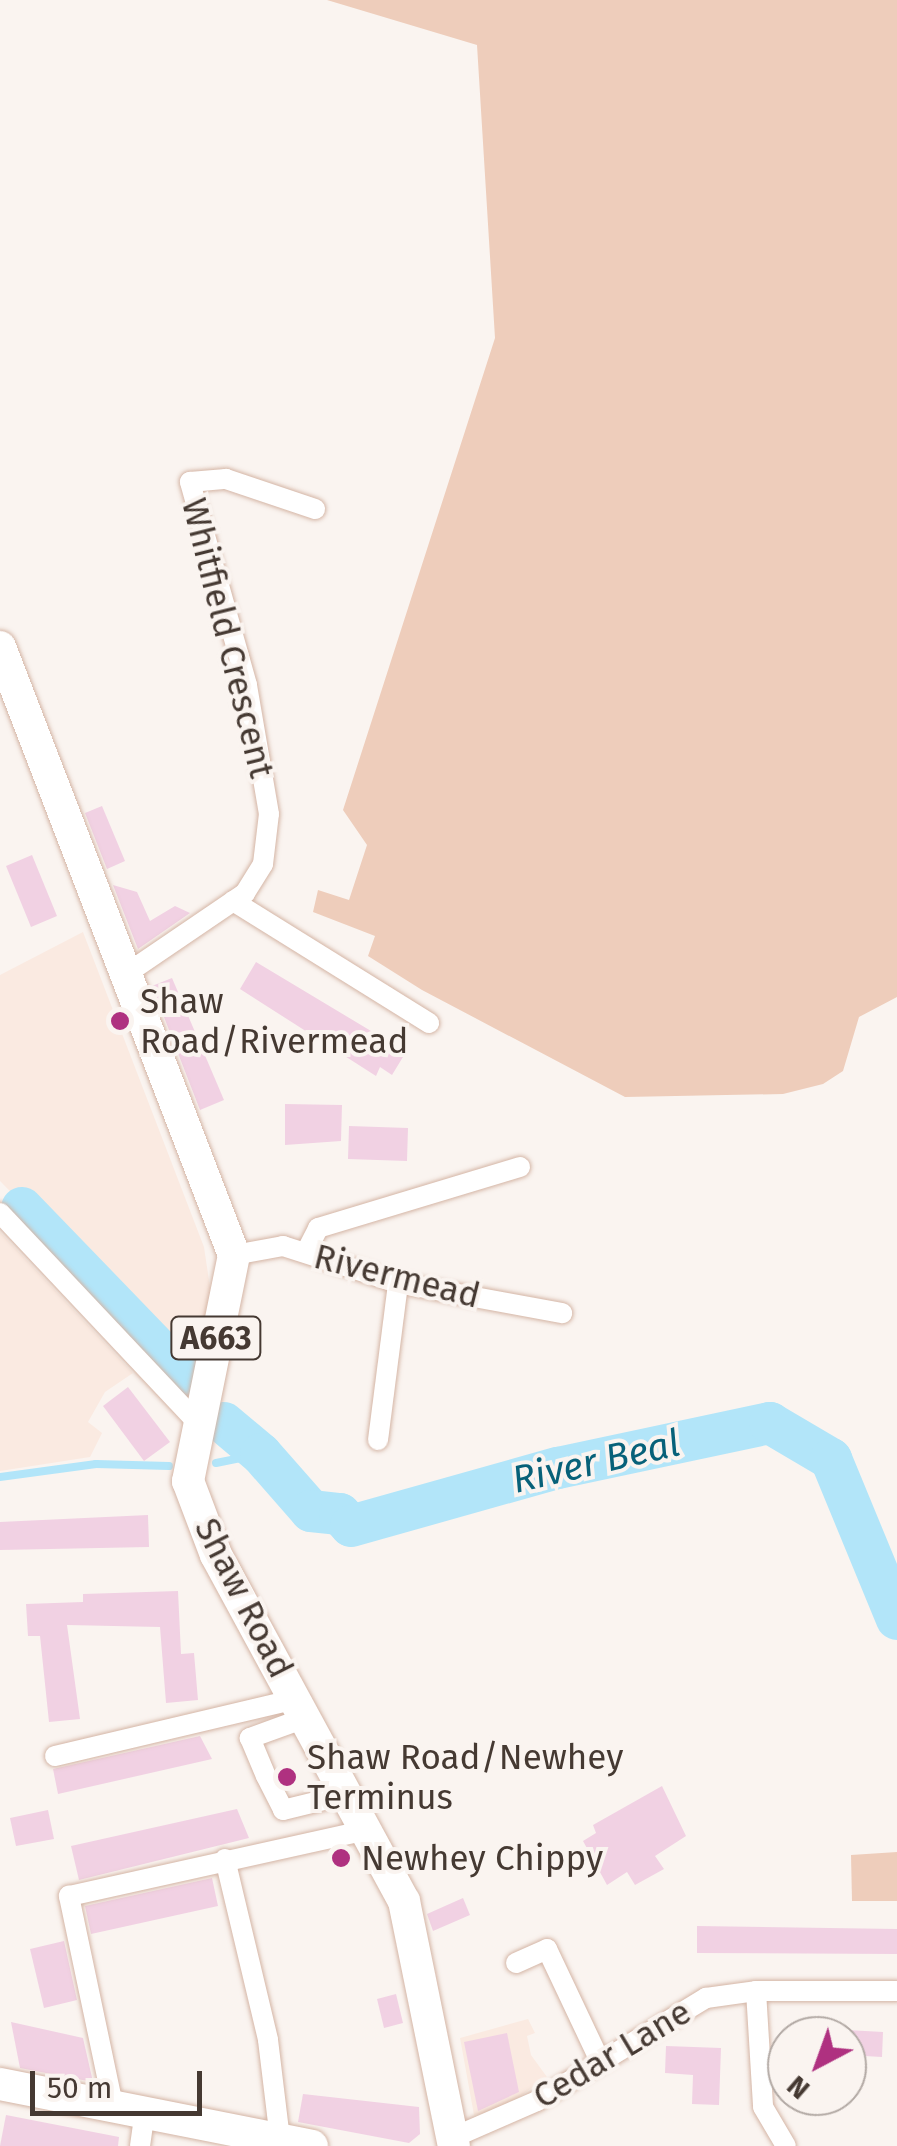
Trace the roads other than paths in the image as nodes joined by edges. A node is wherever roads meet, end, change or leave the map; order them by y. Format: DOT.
graph roads {
  1 [pos="315,510"];
  2 [pos="0,647"];
  3 [pos="233,901"];
  4 [pos="126,974"];
  5 [pos="429,1023"];
  6 [pos="520,1167"];
  7 [pos="0,1213"];
  8 [pos="306,1252"];
  9 [pos="234,1255"];
  10 [pos="398,1283"];
  11 [pos="562,1313"];
  12 [pos="198,1422"];
  13 [pos="378,1440"];
  14 [pos="301,1709"];
  15 [pos="54,1756"];
  16 [pos="344,1795"];
  17 [pos="363,1831"];
  18 [pos="225,1859"];
  19 [pos="516,1963"];
  20 [pos="756,1991"];
  21 [pos="897,1991"];
  22 [pos="599,2059"];
  23 [pos="0,2084"];
  24 [pos="129,2107"];
  25 [pos="453,2142"];
  26 [pos="296,2144"];
  27 [pos="140,2146"];
  28 [pos="786,2146"];
  1 -- 3 [label="street, Whitfield Crescent"];
  2 -- 4 [label="main road"];
  3 -- 4 [label="street, Whitfield Crescent"];
  3 -- 5 [label="street"];
  4 -- 9 [label="main road"];
  6 -- 8 [label="street"];
  7 -- 12 [label="street"];
  8 -- 9 [label="street, Rivermead"];
  8 -- 10 [label="street, Rivermead"];
  9 -- 12 [label="main road, Shaw Road / A663"];
  10 -- 11 [label="street, Rivermead"];
  10 -- 13 [label="street"];
  12 -- 14 [label="main road, Shaw Road / A663"];
  14 -- 15 [label="street"];
  14 -- 16 [label="main road, Shaw Road / A663"];
  14 -- 16 [label="street"];
  16 -- 17 [label="main road, Shaw Road / A663"];
  17 -- 18 [label="street"];
  17 -- 25 [label="main road, Shaw Road / A663"];
  18 -- 24 [label="street"];
  18 -- 26 [label="street"];
  19 -- 22 [label="street"];
  20 -- 21 [label="street, Cedar Lane"];
  20 -- 22 [label="street, Cedar Lane"];
  20 -- 28 [label="street"];
  22 -- 25 [label="street, Cedar Lane"];
  23 -- 24 [label="main road"];
  24 -- 26 [label="main road"];
  24 -- 27 [label="street"];
}
